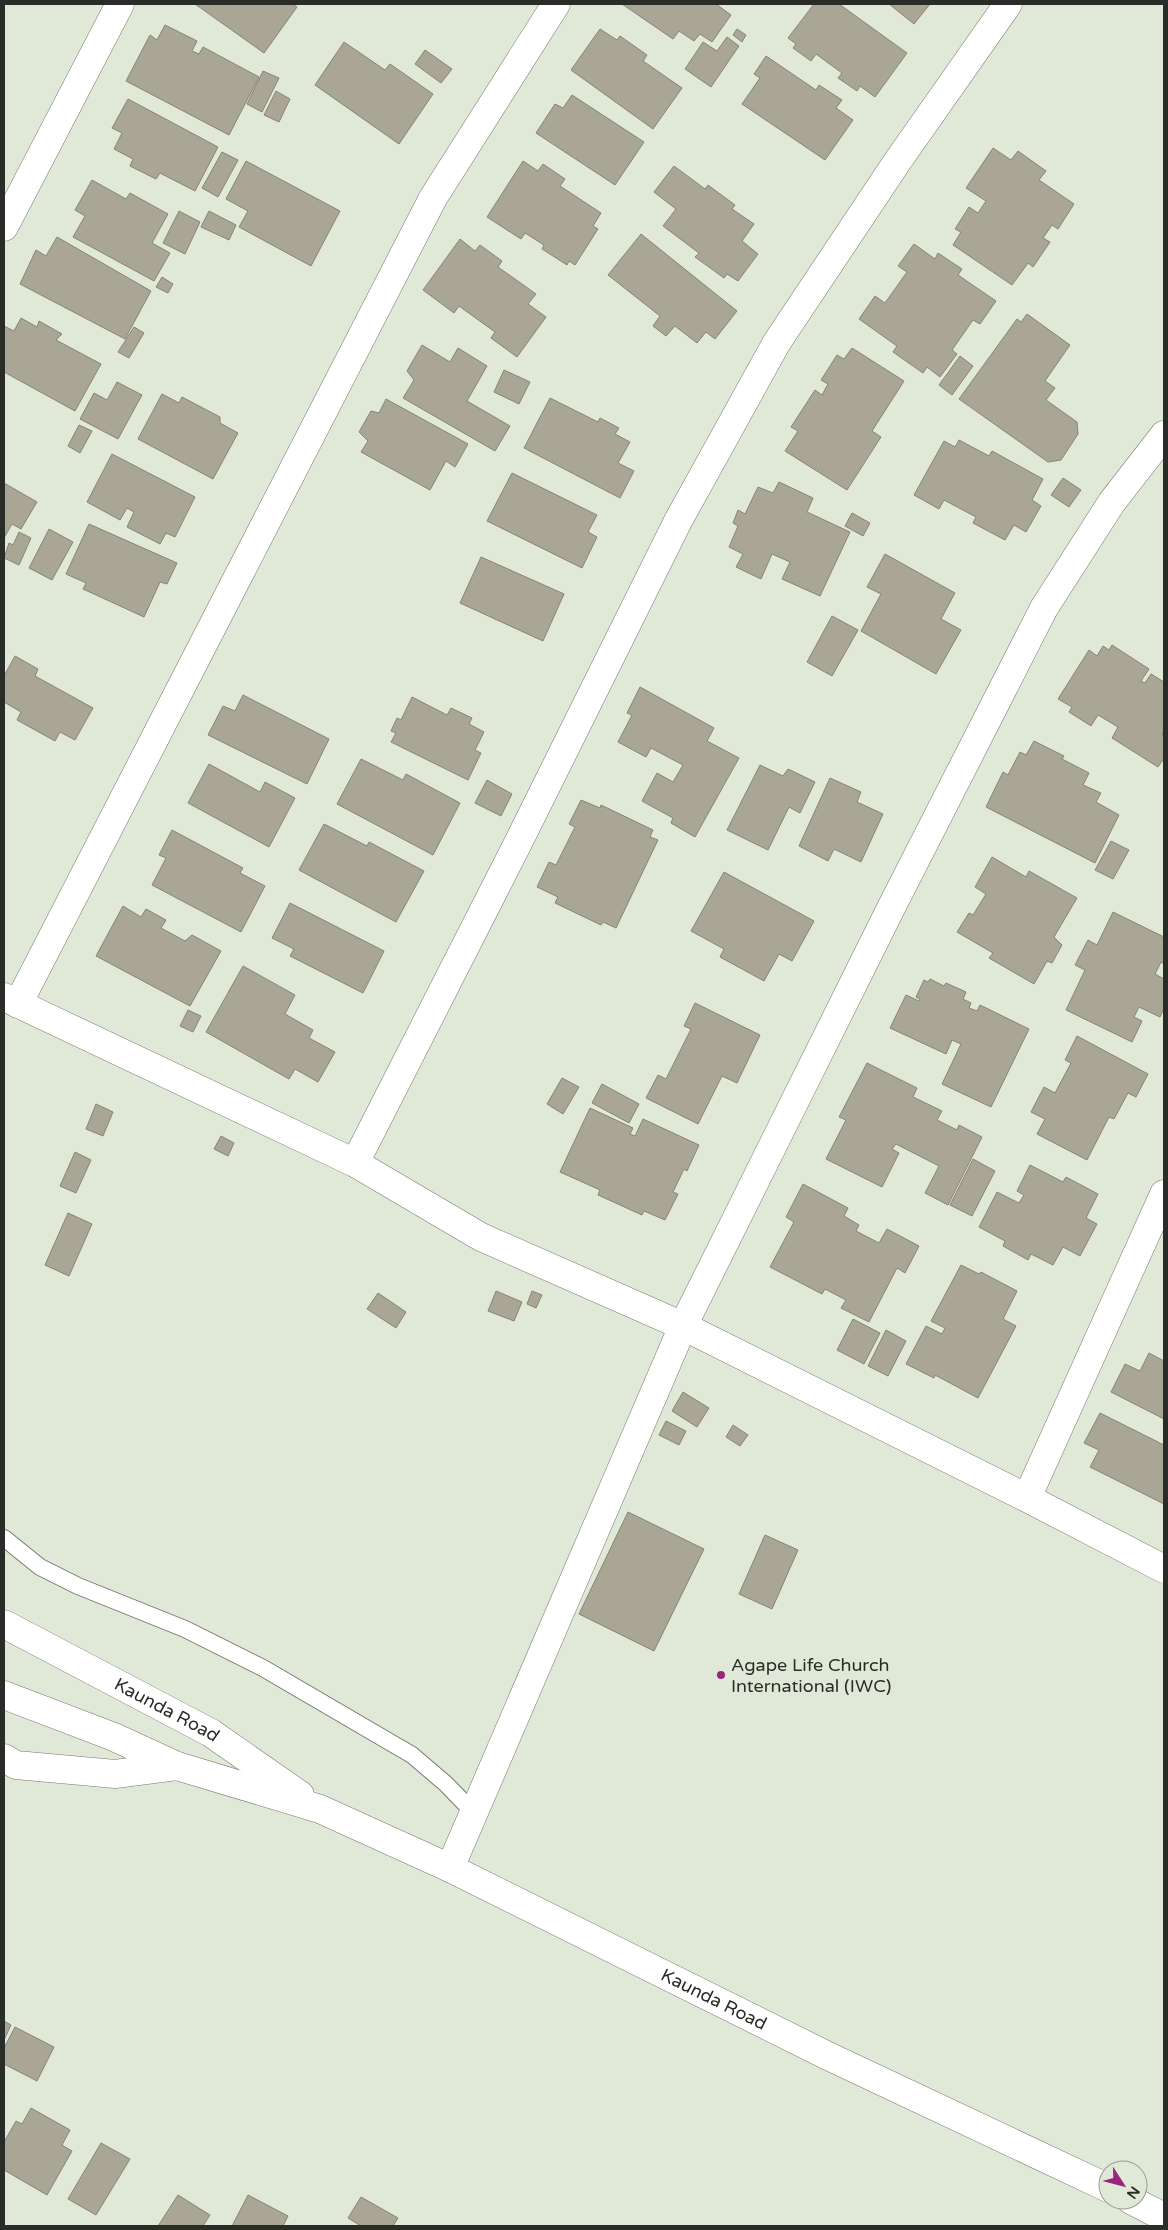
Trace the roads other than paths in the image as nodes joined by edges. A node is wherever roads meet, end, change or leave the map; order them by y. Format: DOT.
graph roads {
  1 [pos="120,4"];
  2 [pos="556,4"];
  3 [pos="1008,4"];
  4 [pos="4,227"];
  5 [pos="1164,435"];
  6 [pos="11,1001"];
  7 [pos="355,1164"];
  8 [pos="1164,1194"];
  9 [pos="683,1326"];
  10 [pos="1027,1498"];
  11 [pos="4,1538"];
  12 [pos="1164,1569"];
  13 [pos="4,1624"];
  14 [pos="4,1695"];
  15 [pos="4,1758"];
  16 [pos="177,1766"];
  17 [pos="320,1809"];
  18 [pos="474,1813"];
  19 [pos="450,1868"];
  20 [pos="1098,2183"];
  21 [pos="1148,2209"];
  22 [pos="1164,2217"];
  1 -- 4 [label="street"];
  2 -- 6 [label="street"];
  3 -- 7 [label="street"];
  5 -- 9 [label="street"];
  6 -- 7 [label="street"];
  7 -- 9 [label="street"];
  8 -- 10 [label="street"];
  9 -- 10 [label="street"];
  9 -- 18 [label="street"];
  10 -- 12 [label="street"];
  11 -- 18 [label="lane"];
  13 -- 17 [label="street, Kaunda Road"];
  14 -- 16 [label="street, Kaunda Road"];
  15 -- 16 [label="street"];
  16 -- 17 [label="street, Kaunda Road"];
  17 -- 19 [label="street, Kaunda Road"];
  18 -- 19 [label="street"];
  19 -- 20 [label="street, Kaunda Road"];
  21 -- 22 [label="street"];
}
